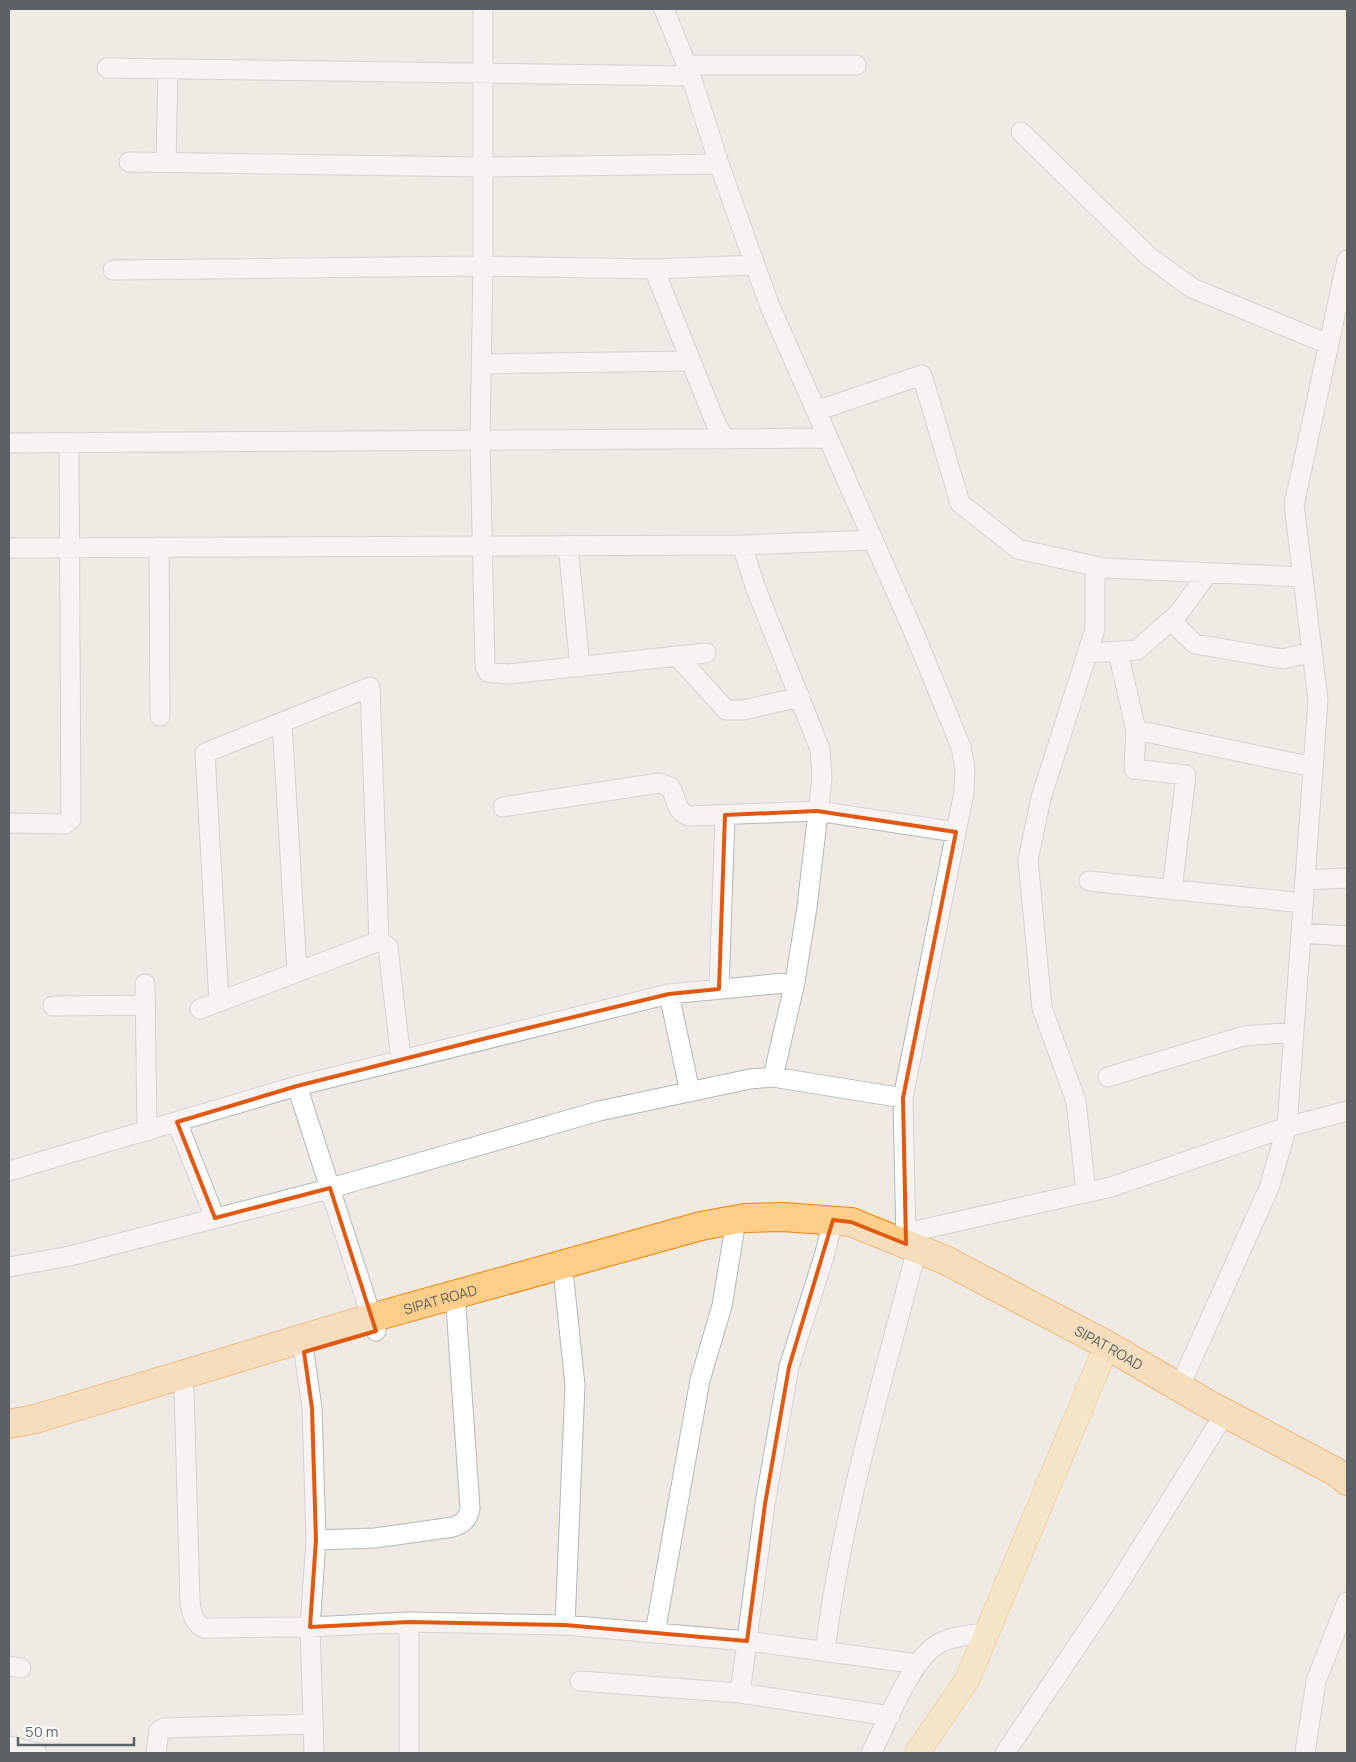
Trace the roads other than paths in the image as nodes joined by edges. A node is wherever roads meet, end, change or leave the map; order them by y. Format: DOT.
graph roads {
  1 [pos="483,9"];
  2 [pos="664,9"];
  3 [pos="856,66"];
  4 [pos="107,68"];
  5 [pos="168,69"];
  6 [pos="689,71"];
  7 [pos="483,75"];
  8 [pos="1020,132"];
  9 [pos="166,161"];
  10 [pos="129,162"];
  11 [pos="719,164"];
  12 [pos="482,167"];
  13 [pos="755,265"];
  14 [pos="483,266"];
  15 [pos="1346,267"];
  16 [pos="654,269"];
  17 [pos="113,270"];
  18 [pos="1328,344"];
  19 [pos="690,361"];
  20 [pos="481,364"];
  21 [pos="816,411"];
  22 [pos="828,438"];
  23 [pos="724,439"];
  24 [pos="480,440"];
  25 [pos="9,443"];
  26 [pos="69,444"];
  27 [pos="873,540"];
  28 [pos="482,545"];
  29 [pos="568,545"];
  30 [pos="742,545"];
  31 [pos="159,547"];
  32 [pos="9,548"];
  33 [pos="69,548"];
  34 [pos="1095,566"];
  35 [pos="1208,573"];
  36 [pos="1303,577"];
  37 [pos="1171,621"];
  38 [pos="1118,652"];
  39 [pos="1312,652"];
  40 [pos="706,653"];
  41 [pos="1087,653"];
  42 [pos="678,658"];
  43 [pos="580,667"];
  44 [pos="800,697"];
  45 [pos="160,716"];
  46 [pos="282,722"];
  47 [pos="1136,730"];
  48 [pos="1313,767"];
  49 [pos="503,807"];
  50 [pos="818,811"];
  51 [pos="725,815"];
  52 [pos="9,823"];
  53 [pos="956,832"];
  54 [pos="1347,878"];
  55 [pos="1305,880"];
  56 [pos="1089,881"];
  57 [pos="1172,890"];
  58 [pos="1304,902"];
  59 [pos="1301,933"];
  60 [pos="1347,936"];
  61 [pos="379,941"];
  62 [pos="297,972"];
  63 [pos="795,982"];
  64 [pos="145,984"];
  65 [pos="719,988"];
  66 [pos="669,994"];
  67 [pos="219,1002"];
  68 [pos="53,1006"];
  69 [pos="145,1006"];
  70 [pos="200,1008"];
  71 [pos="1294,1032"];
  72 [pos="401,1060"];
  73 [pos="774,1077"];
  74 [pos="1108,1077"];
  75 [pos="297,1086"];
  76 [pos="690,1092"];
  77 [pos="903,1098"];
  78 [pos="1347,1111"];
  79 [pos="177,1122"];
  80 [pos="1287,1127"];
  81 [pos="147,1131"];
  82 [pos="9,1171"];
  83 [pos="330,1188"];
  84 [pos="1086,1192"];
  85 [pos="215,1218"];
  86 [pos="831,1227"];
  87 [pos="735,1228"];
  88 [pos="910,1242"];
  89 [pos="9,1267"];
  90 [pos="564,1280"];
  91 [pos="456,1307"];
  92 [pos="374,1325"];
  93 [pos="1107,1346"];
  94 [pos="304,1352"];
  95 [pos="1179,1388"];
  96 [pos="184,1390"];
  97 [pos="1225,1413"];
  98 [pos="9,1424"];
  99 [pos="9,1437"];
  100 [pos="1344,1476"];
  101 [pos="316,1540"];
  102 [pos="1347,1602"];
  103 [pos="409,1622"];
  104 [pos="565,1625"];
  105 [pos="310,1627"];
  106 [pos="655,1633"];
  107 [pos="987,1633"];
  108 [pos="747,1641"];
  109 [pos="825,1652"];
  110 [pos="918,1664"];
  111 [pos="580,1681"];
  112 [pos="740,1694"];
  113 [pos="890,1716"];
  114 [pos="313,1724"];
  115 [pos="9,1746"];
  116 [pos="37,1753"];
  117 [pos="156,1753"];
  118 [pos="314,1753"];
  119 [pos="409,1753"];
  120 [pos="872,1753"];
  121 [pos="917,1753"];
  122 [pos="1005,1753"];
  123 [pos="1305,1753"];
  1 -- 7 [label="street"];
  2 -- 6 [label="street"];
  3 -- 6 [label="street"];
  4 -- 5 [label="street"];
  5 -- 7 [label="street"];
  5 -- 9 [label="street"];
  6 -- 7 [label="street"];
  6 -- 11 [label="street"];
  7 -- 12 [label="street"];
  8 -- 18 [label="street"];
  9 -- 10 [label="street"];
  9 -- 12 [label="street"];
  11 -- 12 [label="street"];
  11 -- 13 [label="street"];
  12 -- 14 [label="street"];
  13 -- 16 [label="street"];
  13 -- 21 [label="street"];
  14 -- 16 [label="street"];
  14 -- 17 [label="street"];
  14 -- 20 [label="street"];
  15 -- 18 [label="street"];
  16 -- 19 [label="street"];
  18 -- 36 [label="street"];
  19 -- 20 [label="street"];
  19 -- 23 [label="street"];
  20 -- 24 [label="street"];
  21 -- 22 [label="street"];
  21 -- 34 [label="street"];
  22 -- 23 [label="street"];
  22 -- 27 [label="street"];
  23 -- 24 [label="street"];
  24 -- 26 [label="street"];
  24 -- 28 [label="street"];
  25 -- 26 [label="street"];
  26 -- 33 [label="street"];
  27 -- 30 [label="street"];
  27 -- 53 [label="street"];
  28 -- 29 [label="street"];
  28 -- 31 [label="street"];
  28 -- 43 [label="street"];
  29 -- 30 [label="street"];
  29 -- 43 [label="street"];
  30 -- 44 [label="street"];
  31 -- 33 [label="street"];
  31 -- 45 [label="street"];
  32 -- 33 [label="street"];
  33 -- 52 [label="street"];
  34 -- 35 [label="street"];
  34 -- 41 [label="street"];
  35 -- 36 [label="street"];
  35 -- 37 [label="street"];
  36 -- 39 [label="street"];
  37 -- 38 [label="street"];
  37 -- 39 [label="street"];
  38 -- 41 [label="street"];
  38 -- 47 [label="street"];
  39 -- 48 [label="street"];
  40 -- 42 [label="street"];
  41 -- 84 [label="street"];
  42 -- 43 [label="street"];
  42 -- 44 [label="street"];
  44 -- 50 [label="street"];
  46 -- 61 [label="street"];
  46 -- 62 [label="street"];
  46 -- 67 [label="street"];
  47 -- 48 [label="street"];
  47 -- 57 [label="street"];
  48 -- 55 [label="street"];
  49 -- 51 [label="street"];
  50 -- 51 [label="street"];
  50 -- 53 [label="street"];
  50 -- 63 [label="street"];
  51 -- 65 [label="street"];
  53 -- 77 [label="street"];
  54 -- 55 [label="street"];
  55 -- 58 [label="street"];
  56 -- 57 [label="street"];
  57 -- 58 [label="street"];
  58 -- 59 [label="street"];
  59 -- 60 [label="street"];
  59 -- 71 [label="street"];
  61 -- 62 [label="street"];
  61 -- 72 [label="street"];
  62 -- 67 [label="street"];
  63 -- 65 [label="street"];
  63 -- 73 [label="street"];
  64 -- 69 [label="street"];
  65 -- 66 [label="street"];
  66 -- 72 [label="street"];
  66 -- 76 [label="street"];
  67 -- 70 [label="street"];
  68 -- 69 [label="street"];
  69 -- 81 [label="street"];
  71 -- 74 [label="street"];
  71 -- 80 [label="street"];
  72 -- 75 [label="street"];
  73 -- 76 [label="street"];
  73 -- 77 [label="street"];
  75 -- 79 [label="street"];
  75 -- 83 [label="street"];
  76 -- 83 [label="street"];
  77 -- 88 [label="street"];
  78 -- 80 [label="street"];
  79 -- 81 [label="street"];
  79 -- 85 [label="street"];
  80 -- 84 [label="street"];
  80 -- 95 [label="street"];
  81 -- 82 [label="street"];
  83 -- 85 [label="street"];
  83 -- 92 [label="street"];
  84 -- 88 [label="street"];
  85 -- 89 [label="street"];
  86 -- 87 [label="highway, SIPAT ROAD"];
  86 -- 88 [label="highway, SIPAT ROAD"];
  86 -- 108 [label="street"];
  87 -- 90 [label="highway, SIPAT ROAD"];
  87 -- 92 [label="highway, SIPAT ROAD"];
  87 -- 106 [label="street"];
  88 -- 93 [label="highway, SIPAT ROAD"];
  88 -- 109 [label="street"];
  90 -- 91 [label="highway, SIPAT ROAD"];
  90 -- 104 [label="street"];
  91 -- 92 [label="highway, SIPAT ROAD"];
  91 -- 101 [label="street"];
  92 -- 94 [label="highway, SIPAT ROAD"];
  92 -- 98 [label="highway, SIPAT ROAD"];
  93 -- 95 [label="highway, SIPAT ROAD"];
  93 -- 107 [label="main road"];
  94 -- 96 [label="highway, SIPAT ROAD"];
  94 -- 101 [label="street"];
  95 -- 97 [label="highway, SIPAT ROAD"];
  96 -- 99 [label="highway, SIPAT ROAD"];
  96 -- 105 [label="street"];
  97 -- 100 [label="highway, SIPAT ROAD"];
  97 -- 122 [label="street"];
  101 -- 105 [label="street"];
  102 -- 123 [label="street"];
  103 -- 104 [label="street"];
  103 -- 105 [label="street"];
  103 -- 119 [label="street"];
  104 -- 106 [label="street"];
  105 -- 114 [label="street"];
  106 -- 108 [label="street"];
  107 -- 110 [label="street"];
  107 -- 121 [label="main road"];
  108 -- 109 [label="street"];
  108 -- 112 [label="street"];
  109 -- 110 [label="street"];
  110 -- 113 [label="street"];
  111 -- 112 [label="street"];
  112 -- 113 [label="street"];
  113 -- 120 [label="street"];
  114 -- 117 [label="street"];
  114 -- 118 [label="street"];
  115 -- 116 [label="street"];
}
